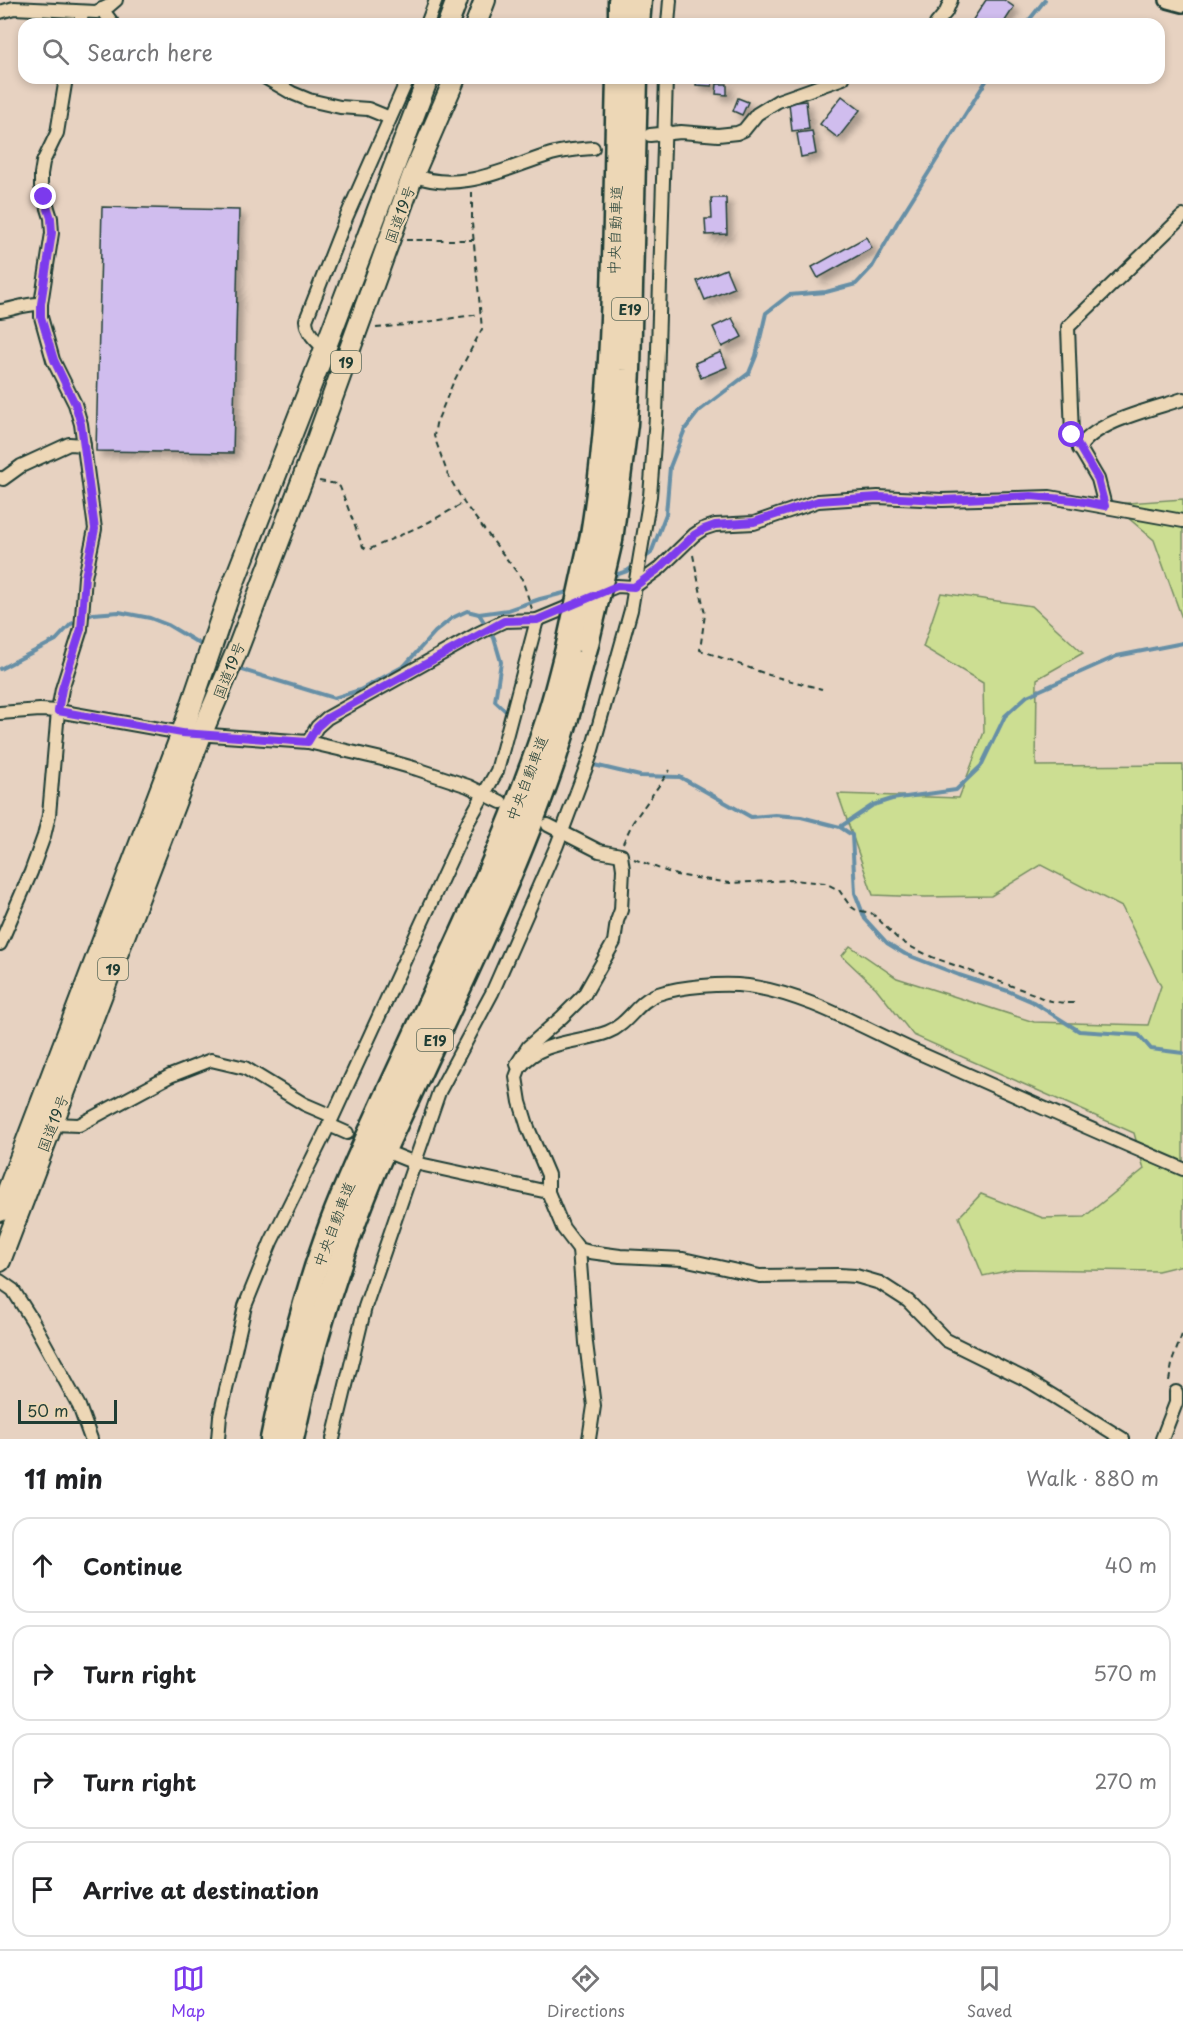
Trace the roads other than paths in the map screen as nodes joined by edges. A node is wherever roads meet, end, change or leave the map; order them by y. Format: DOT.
graph roads {
  1 [pos="116,0"];
  2 [pos="436,0"];
  3 [pos="457,0"];
  4 [pos="485,0"];
  5 [pos="620,0"];
  6 [pos="640,0"];
  7 [pos="669,0"];
  8 [pos="951,0"];
  9 [pos="1168,0"];
  10 [pos="1183,4"];
  11 [pos="102,9"];
  12 [pos="0,12"];
  13 [pos="81,18"];
  14 [pos="109,18"];
  15 [pos="429,18"];
  16 [pos="450,18"];
  17 [pos="478,18"];
  18 [pos="620,18"];
  19 [pos="638,18"];
  20 [pos="668,18"];
  21 [pos="941,18"];
  22 [pos="65,84"];
  23 [pos="276,84"];
  24 [pos="405,84"];
  25 [pos="426,84"];
  26 [pos="452,84"];
  27 [pos="618,84"];
  28 [pos="636,84"];
  29 [pos="665,84"];
  30 [pos="826,84"];
  31 [pos="390,118"];
  32 [pos="656,134"];
  33 [pos="593,148"];
  34 [pos="413,175"];
  35 [pos="1183,216"];
  36 [pos="41,304"];
  37 [pos="0,311"];
  38 [pos="325,349"];
  39 [pos="1183,399"];
  40 [pos="84,445"];
  41 [pos="1079,449"];
  42 [pos="0,478"];
  43 [pos="1105,506"];
  44 [pos="1183,521"];
  45 [pos="602,538"];
  46 [pos="635,583"];
  47 [pos="535,617"];
  48 [pos="577,646"];
  49 [pos="58,711"];
  50 [pos="0,713"];
  51 [pos="192,734"];
  52 [pos="308,742"];
  53 [pos="485,794"];
  54 [pos="501,802"];
  55 [pos="548,825"];
  56 [pos="561,832"];
  57 [pos="0,944"];
  58 [pos="519,1070"];
  59 [pos="331,1120"];
  60 [pos="52,1124"];
  61 [pos="347,1133"];
  62 [pos="395,1155"];
  63 [pos="415,1163"];
  64 [pos="1183,1169"];
  65 [pos="548,1192"];
  66 [pos="0,1211"];
  67 [pos="579,1249"];
  68 [pos="0,1261"];
  69 [pos="0,1281"];
  70 [pos="1176,1392"];
  71 [pos="92,1439"];
  72 [pos="218,1439"];
  73 [pos="272,1439"];
  74 [pos="292,1439"];
  75 [pos="333,1439"];
  76 [pos="589,1439"];
  77 [pos="1123,1439"];
  78 [pos="1162,1439"];
  1 -- 11 [label="street"];
  2 -- 15 [label="street"];
  3 -- 16 [label="highway"];
  4 -- 17 [label="highway"];
  5 -- 18 [label="highway"];
  6 -- 19 [label="highway"];
  7 -- 20 [label="street"];
  8 -- 21 [label="street"];
  9 -- 10 [label="street"];
  11 -- 13 [label="street"];
  11 -- 14 [label="street"];
  12 -- 13 [label="street"];
  22 -- 36 [label="street"];
  23 -- 31 [label="street"];
  24 -- 31 [label="street"];
  25 -- 38 [label="highway, 国道19号 / 19"];
  26 -- 34 [label="highway, 国道19号 / 19"];
  27 -- 45 [label="highway, 中央自動車道 / E19"];
  28 -- 45 [label="highway, 中央自動車道 / E19"];
  29 -- 32 [label="street"];
  30 -- 32 [label="street"];
  31 -- 38 [label="street"];
  32 -- 46 [label="street"];
  33 -- 34 [label="street"];
  34 -- 51 [label="highway, 国道19号 / 19"];
  35 -- 41 [label="street"];
  36 -- 37 [label="street"];
  36 -- 40 [label="street"];
  38 -- 51 [label="highway, 国道19号 / 19"];
  39 -- 41 [label="street"];
  40 -- 42 [label="street"];
  40 -- 49 [label="street"];
  41 -- 43 [label="street"];
  43 -- 44 [label="street"];
  43 -- 46 [label="street"];
  45 -- 48 [label="highway, 中央自動車道 / E19, bridge"];
  46 -- 47 [label="street"];
  46 -- 56 [label="street"];
  47 -- 52 [label="street"];
  47 -- 53 [label="street"];
  48 -- 73 [label="highway, 中央自動車道 / E19"];
  48 -- 74 [label="highway, 中央自動車道 / E19"];
  49 -- 50 [label="street"];
  49 -- 51 [label="street"];
  49 -- 57 [label="street"];
  51 -- 52 [label="street"];
  51 -- 60 [label="highway, 国道19号 / 19"];
  51 -- 66 [label="highway, 国道19号 / 19"];
  52 -- 53 [label="street"];
  53 -- 54 [label="street"];
  53 -- 59 [label="street"];
  55 -- 56 [label="street"];
  56 -- 58 [label="street"];
  56 -- 63 [label="street"];
  58 -- 64 [label="street"];
  58 -- 65 [label="street"];
  59 -- 60 [label="street"];
  59 -- 61 [label="street"];
  59 -- 72 [label="street"];
  60 -- 68 [label="highway, 国道19号 / 19"];
  62 -- 63 [label="street"];
  63 -- 65 [label="street"];
  63 -- 75 [label="street"];
  65 -- 67 [label="street"];
  67 -- 76 [label="street"];
  67 -- 77 [label="street"];
  69 -- 71 [label="street"];
  70 -- 78 [label="street"];
}
